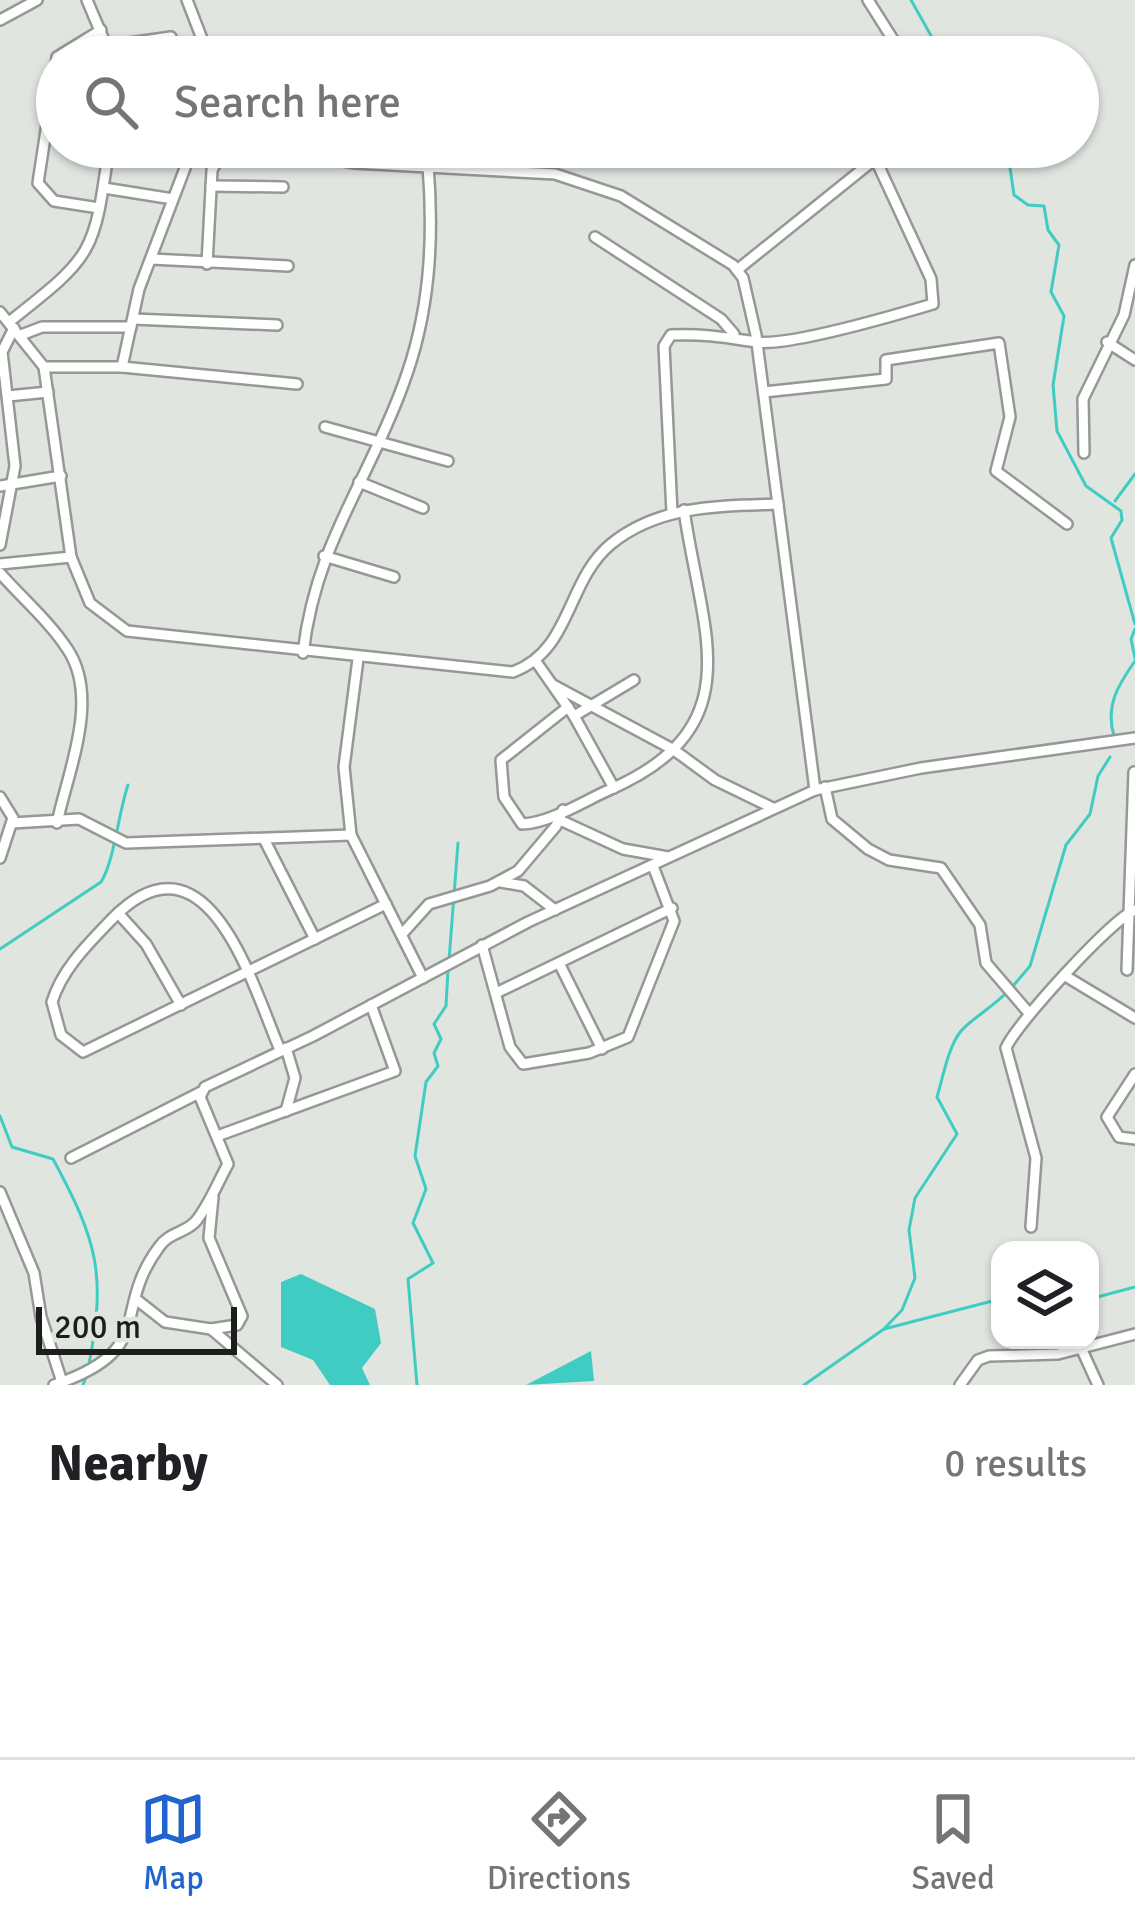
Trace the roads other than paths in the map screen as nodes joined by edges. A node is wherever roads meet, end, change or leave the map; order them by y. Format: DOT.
graph roads {
  1 [pos="37,0"];
  2 [pos="87,0"];
  3 [pos="187,0"];
  4 [pos="868,0"];
  5 [pos="2,16"];
  6 [pos="101,30"];
  7 [pos="92,36"];
  8 [pos="103,36"];
  9 [pos="201,36"];
  10 [pos="891,36"];
  11 [pos="40,168"];
  12 [pos="106,168"];
  13 [pos="185,168"];
  14 [pos="213,168"];
  15 [pos="428,168"];
  16 [pos="470,168"];
  17 [pos="863,168"];
  18 [pos="880,168"];
  19 [pos="211,186"];
  20 [pos="283,187"];
  21 [pos="104,188"];
  22 [pos="173,199"];
  23 [pos="99,208"];
  24 [pos="595,237"];
  25 [pos="151,260"];
  26 [pos="208,264"];
  27 [pos="1135,265"];
  28 [pos="288,266"];
  29 [pos="737,270"];
  30 [pos="0,312"];
  31 [pos="132,323"];
  32 [pos="277,325"];
  33 [pos="15,328"];
  34 [pos="734,334"];
  35 [pos="758,342"];
  36 [pos="1107,342"];
  37 [pos="1135,360"];
  38 [pos="44,367"];
  39 [pos="122,367"];
  40 [pos="296,385"];
  41 [pos="48,392"];
  42 [pos="764,392"];
  43 [pos="5,396"];
  44 [pos="325,427"];
  45 [pos="378,443"];
  46 [pos="1084,453"];
  47 [pos="448,461"];
  48 [pos="61,476"];
  49 [pos="359,482"];
  50 [pos="14,484"];
  51 [pos="0,486"];
  52 [pos="778,504"];
  53 [pos="423,508"];
  54 [pos="678,512"];
  55 [pos="1067,524"];
  56 [pos="0,544"];
  57 [pos="323,556"];
  58 [pos="71,557"];
  59 [pos="0,569"];
  60 [pos="394,577"];
  61 [pos="303,653"];
  62 [pos="358,658"];
  63 [pos="537,663"];
  64 [pos="634,680"];
  65 [pos="553,685"];
  66 [pos="592,706"];
  67 [pos="571,711"];
  68 [pos="1135,738"];
  69 [pos="674,750"];
  70 [pos="1134,772"];
  71 [pos="614,788"];
  72 [pos="820,788"];
  73 [pos="1134,793"];
  74 [pos="0,797"];
  75 [pos="775,808"];
  76 [pos="561,815"];
  77 [pos="12,823"];
  78 [pos="57,823"];
  79 [pos="351,835"];
  80 [pos="264,839"];
  81 [pos="668,857"];
  82 [pos="0,858"];
  83 [pos="652,866"];
  84 [pos="501,882"];
  85 [pos="386,904"];
  86 [pos="672,908"];
  87 [pos="555,910"];
  88 [pos="1131,911"];
  89 [pos="118,913"];
  90 [pos="403,934"];
  91 [pos="315,939"];
  92 [pos="482,945"];
  93 [pos="560,965"];
  94 [pos="246,970"];
  95 [pos="1127,970"];
  96 [pos="1067,977"];
  97 [pos="423,978"];
  98 [pos="496,993"];
  99 [pos="181,1005"];
  100 [pos="371,1005"];
  101 [pos="1028,1012"];
  102 [pos="1135,1018"];
  103 [pos="283,1049"];
  104 [pos="602,1049"];
  105 [pos="1135,1074"];
  106 [pos="201,1092"];
  107 [pos="286,1112"];
  108 [pos="220,1136"];
  109 [pos="1135,1139"];
  110 [pos="71,1158"];
  111 [pos="214,1189"];
  112 [pos="0,1192"];
  113 [pos="7,1208"];
  114 [pos="0,1220"];
  115 [pos="1030,1227"];
  116 [pos="137,1300"];
  117 [pos="211,1329"];
  118 [pos="1135,1334"];
  119 [pos="1082,1350"];
  120 [pos="59,1384"];
  121 [pos="277,1385"];
  122 [pos="960,1385"];
  123 [pos="1098,1385"];
  1 -- 5 [label="street"];
  2 -- 6 [label="street"];
  3 -- 9 [label="street"];
  4 -- 10 [label="street"];
  6 -- 7 [label="street"];
  6 -- 8 [label="street"];
  11 -- 23 [label="street"];
  12 -- 21 [label="street"];
  13 -- 22 [label="street"];
  14 -- 19 [label="street"];
  15 -- 45 [label="street"];
  16 -- 29 [label="street"];
  17 -- 29 [label="street"];
  18 -- 35 [label="street"];
  19 -- 20 [label="street"];
  19 -- 26 [label="street"];
  21 -- 22 [label="street"];
  21 -- 23 [label="street"];
  22 -- 25 [label="street"];
  23 -- 33 [label="street"];
  24 -- 34 [label="street"];
  25 -- 26 [label="street"];
  25 -- 31 [label="street"];
  26 -- 28 [label="street"];
  27 -- 36 [label="street"];
  29 -- 35 [label="street"];
  30 -- 33 [label="street"];
  31 -- 32 [label="street"];
  31 -- 33 [label="street"];
  31 -- 39 [label="street"];
  33 -- 38 [label="street"];
  33 -- 43 [label="street"];
  34 -- 35 [label="street"];
  34 -- 54 [label="street"];
  35 -- 42 [label="street"];
  36 -- 37 [label="street"];
  36 -- 46 [label="street"];
  38 -- 39 [label="street"];
  38 -- 41 [label="street"];
  39 -- 40 [label="street"];
  41 -- 43 [label="street"];
  41 -- 48 [label="street"];
  42 -- 52 [label="street"];
  42 -- 55 [label="street"];
  43 -- 50 [label="street"];
  44 -- 45 [label="street"];
  45 -- 47 [label="street"];
  45 -- 49 [label="street"];
  48 -- 50 [label="street"];
  48 -- 58 [label="street"];
  49 -- 53 [label="street"];
  49 -- 57 [label="street"];
  50 -- 51 [label="street"];
  50 -- 56 [label="street"];
  52 -- 54 [label="street"];
  52 -- 72 [label="street"];
  54 -- 63 [label="street"];
  54 -- 69 [label="street"];
  57 -- 60 [label="street"];
  57 -- 61 [label="street"];
  58 -- 59 [label="street"];
  58 -- 61 [label="street"];
  59 -- 78 [label="street"];
  61 -- 62 [label="street"];
  62 -- 63 [label="street"];
  62 -- 79 [label="street"];
  63 -- 65 [label="street"];
  64 -- 66 [label="street"];
  65 -- 66 [label="street"];
  65 -- 67 [label="street"];
  66 -- 67 [label="street"];
  66 -- 69 [label="street"];
  67 -- 71 [label="street"];
  67 -- 76 [label="street"];
  68 -- 72 [label="street"];
  69 -- 71 [label="street"];
  69 -- 75 [label="street"];
  70 -- 73 [label="street"];
  71 -- 76 [label="street"];
  72 -- 75 [label="street"];
  72 -- 101 [label="street"];
  73 -- 88 [label="street"];
  74 -- 77 [label="street"];
  75 -- 81 [label="street"];
  76 -- 81 [label="street"];
  76 -- 84 [label="street"];
  77 -- 78 [label="street"];
  77 -- 82 [label="street"];
  78 -- 80 [label="street"];
  79 -- 80 [label="street"];
  79 -- 85 [label="street"];
  80 -- 91 [label="street"];
  81 -- 83 [label="street"];
  83 -- 86 [label="street"];
  83 -- 87 [label="street"];
  84 -- 87 [label="street"];
  84 -- 90 [label="street"];
  85 -- 90 [label="street"];
  85 -- 91 [label="street"];
  86 -- 93 [label="street"];
  86 -- 104 [label="street"];
  87 -- 92 [label="street"];
  88 -- 95 [label="street"];
  88 -- 96 [label="street"];
  89 -- 94 [label="street"];
  89 -- 99 [label="street"];
  89 -- 99 [label="street"];
  90 -- 97 [label="street"];
  91 -- 94 [label="street"];
  92 -- 97 [label="street"];
  92 -- 98 [label="street"];
  93 -- 98 [label="street"];
  93 -- 104 [label="street"];
  94 -- 99 [label="street"];
  94 -- 103 [label="street"];
  96 -- 101 [label="street"];
  96 -- 102 [label="street"];
  97 -- 100 [label="street"];
  98 -- 104 [label="street"];
  100 -- 103 [label="street"];
  100 -- 107 [label="street"];
  101 -- 115 [label="street"];
  103 -- 106 [label="street"];
  103 -- 107 [label="street"];
  105 -- 109 [label="street"];
  106 -- 108 [label="street"];
  106 -- 110 [label="street"];
  107 -- 108 [label="street"];
  108 -- 111 [label="street"];
  111 -- 116 [label="street"];
  111 -- 117 [label="street"];
  112 -- 113 [label="street"];
  113 -- 114 [label="street"];
  113 -- 120 [label="street"];
  116 -- 117 [label="street"];
  116 -- 120 [label="street"];
  117 -- 121 [label="street"];
  118 -- 119 [label="street"];
  119 -- 122 [label="street"];
  119 -- 123 [label="street"];
}
